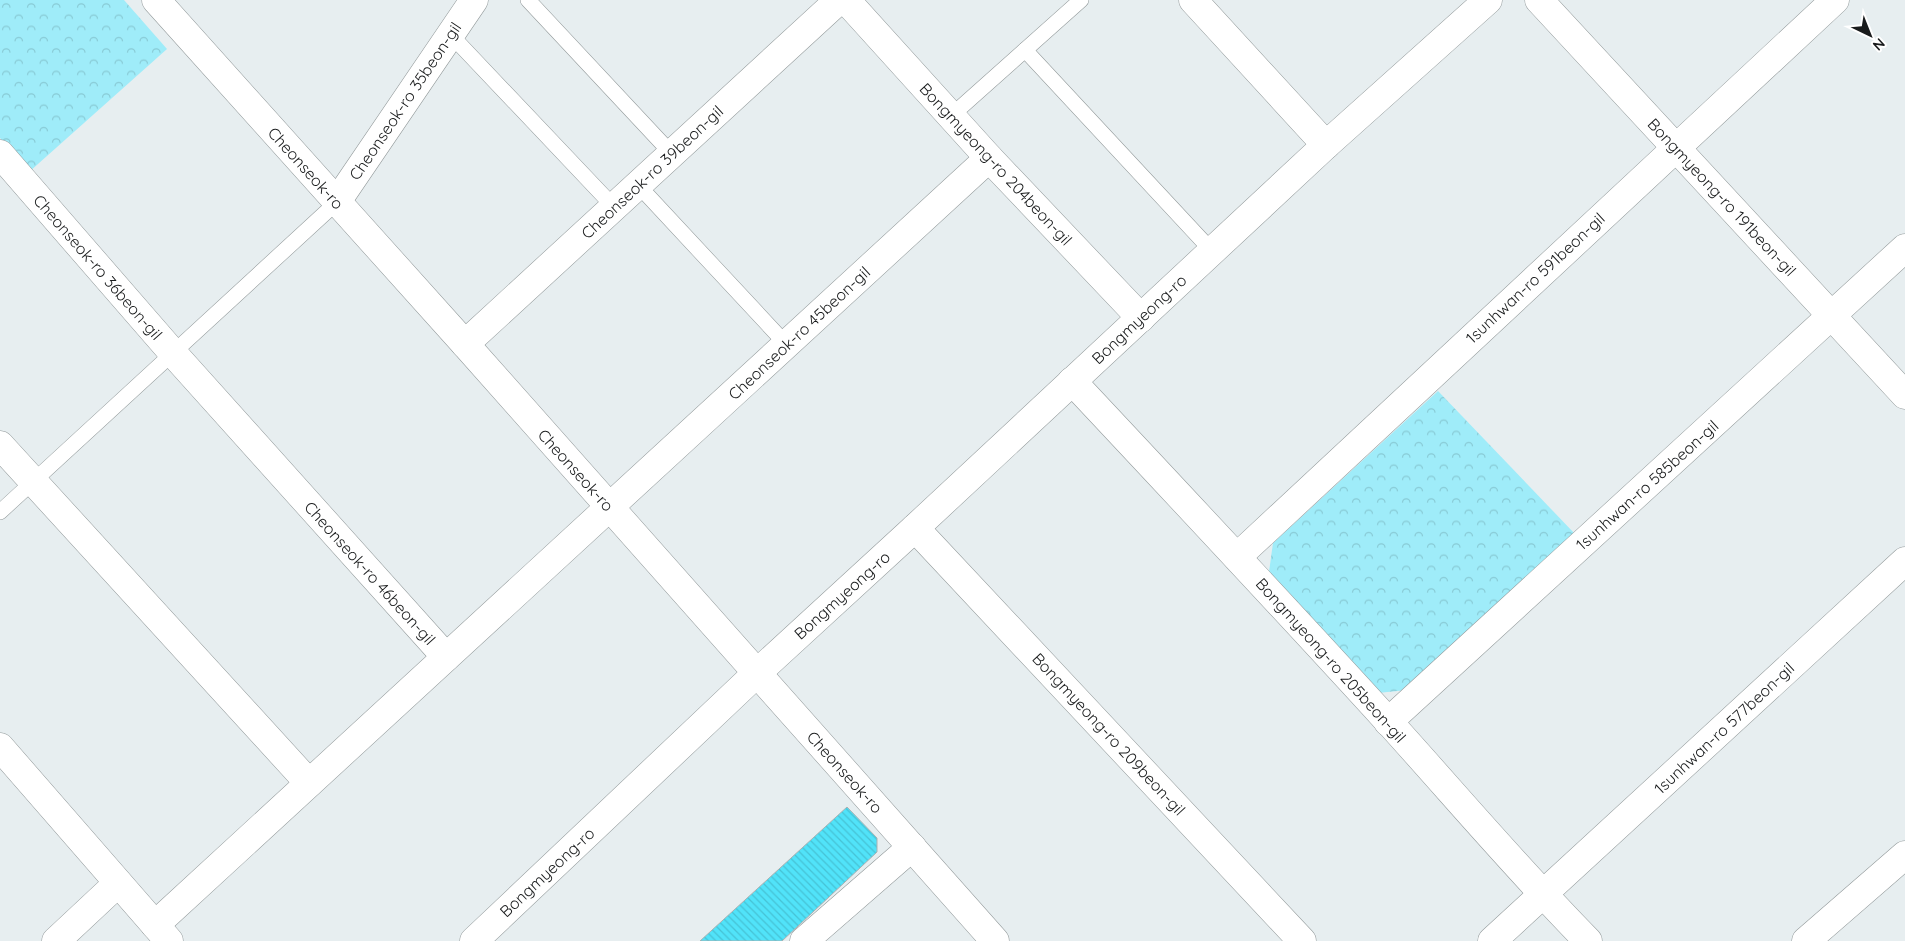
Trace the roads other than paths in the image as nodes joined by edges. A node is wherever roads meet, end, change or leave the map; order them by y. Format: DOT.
graph roads {
  1 [pos="156,0"];
  2 [pos="474,0"];
  3 [pos="528,0"];
  4 [pos="1081,0"];
  5 [pos="1193,0"];
  6 [pos="1488,0"];
  7 [pos="1539,0"];
  8 [pos="1834,0"];
  9 [pos="851,2"];
  10 [pos="450,34"];
  11 [pos="1025,50"];
  12 [pos="950,116"];
  13 [pos="1326,145"];
  14 [pos="1676,146"];
  15 [pos="0,154"];
  16 [pos="672,154"];
  17 [pos="989,158"];
  18 [pos="638,186"];
  19 [pos="336,203"];
  20 [pos="614,207"];
  21 [pos="1905,248"];
  22 [pos="1212,251"];
  23 [pos="1832,316"];
  24 [pos="1141,318"];
  25 [pos="465,344"];
  26 [pos="786,344"];
  27 [pos="172,352"];
  28 [pos="1072,381"];
  29 [pos="1905,395"];
  30 [pos="0,445"];
  31 [pos="34,482"];
  32 [pos="295,489"];
  33 [pos="609,508"];
  34 [pos="0,512"];
  35 [pos="916,528"];
  36 [pos="1238,558"];
  37 [pos="1905,561"];
  38 [pos="446,658"];
  39 [pos="757,673"];
  40 [pos="1388,722"];
  41 [pos="0,747"];
  42 [pos="309,782"];
  43 [pos="912,847"];
  44 [pos="1905,856"];
  45 [pos="118,883"];
  46 [pos="1542,894"];
  47 [pos="162,933"];
  48 [pos="56,941"];
  49 [pos="474,941"];
  50 [pos="804,941"];
  51 [pos="995,941"];
  52 [pos="1302,941"];
  53 [pos="1492,941"];
  54 [pos="1588,941"];
  55 [pos="1806,941"];
  1 -- 19 [label="street, Cheonseok-ro"];
  2 -- 10 [label="street, Cheonseok-ro 35beon-gil"];
  3 -- 16 [label="lane"];
  4 -- 11 [label="lane"];
  5 -- 13 [label="street"];
  6 -- 13 [label="street, Bongmyeong-ro"];
  7 -- 14 [label="street, Bongmyeong-ro 191beon-gil"];
  8 -- 14 [label="street, 1sunhwan-ro 591beon-gil"];
  9 -- 12 [label="street, Bongmyeong-ro 204beon-gil"];
  9 -- 16 [label="street, Cheonseok-ro 39beon-gil"];
  10 -- 19 [label="street, Cheonseok-ro 35beon-gil"];
  10 -- 20 [label="lane"];
  11 -- 12 [label="lane"];
  11 -- 22 [label="lane"];
  12 -- 17 [label="street, Bongmyeong-ro 204beon-gil"];
  13 -- 22 [label="street, Bongmyeong-ro"];
  14 -- 23 [label="street, Bongmyeong-ro 191beon-gil"];
  14 -- 36 [label="street, 1sunhwan-ro 591beon-gil"];
  15 -- 27 [label="street, Cheonseok-ro 36beon-gil"];
  16 -- 18 [label="street, Cheonseok-ro 39beon-gil"];
  17 -- 24 [label="street, Bongmyeong-ro 204beon-gil"];
  17 -- 26 [label="street, Cheonseok-ro 45beon-gil"];
  18 -- 20 [label="street, Cheonseok-ro 39beon-gil"];
  18 -- 26 [label="lane"];
  19 -- 25 [label="street, Cheonseok-ro"];
  19 -- 27 [label="lane, Cheonseok-ro 36beon-gil"];
  20 -- 25 [label="street, Cheonseok-ro 39beon-gil"];
  21 -- 23 [label="street, 1sunhwan-ro 585beon-gil"];
  22 -- 24 [label="street, Bongmyeong-ro"];
  23 -- 29 [label="street, Bongmyeong-ro 191beon-gil"];
  23 -- 40 [label="street, 1sunhwan-ro 585beon-gil"];
  24 -- 28 [label="street, Bongmyeong-ro"];
  25 -- 33 [label="street, Cheonseok-ro"];
  26 -- 33 [label="street, Cheonseok-ro 45beon-gil"];
  27 -- 31 [label="lane, Cheonseok-ro 36beon-gil"];
  27 -- 32 [label="street, Cheonseok-ro 36beon-gil"];
  28 -- 35 [label="street, Bongmyeong-ro"];
  28 -- 36 [label="street, Bongmyeong-ro 205beon-gil"];
  30 -- 31 [label="street"];
  31 -- 34 [label="lane, Cheonseok-ro 36beon-gil"];
  31 -- 42 [label="street"];
  32 -- 38 [label="street, Cheonseok-ro 46beon-gil"];
  33 -- 38 [label="street, Cheonseok-ro 46beon-gil"];
  33 -- 39 [label="street, Cheonseok-ro"];
  35 -- 39 [label="street, Bongmyeong-ro"];
  35 -- 52 [label="street, Bongmyeong-ro 209beon-gil"];
  36 -- 40 [label="street, Bongmyeong-ro 205beon-gil"];
  37 -- 46 [label="street, 1sunhwan-ro 577beon-gil"];
  38 -- 42 [label="street, Cheonseok-ro 46beon-gil"];
  39 -- 43 [label="street, Cheonseok-ro"];
  39 -- 49 [label="street, Bongmyeong-ro"];
  40 -- 46 [label="street, Bongmyeong-ro 205beon-gil"];
  41 -- 45 [label="street"];
  42 -- 47 [label="street, Cheonseok-ro 46beon-gil"];
  43 -- 50 [label="street"];
  43 -- 51 [label="street, Cheonseok-ro"];
  44 -- 55 [label="street"];
  45 -- 47 [label="street"];
  45 -- 48 [label="street"];
  46 -- 53 [label="street, 1sunhwan-ro 577beon-gil"];
  46 -- 54 [label="street, Bongmyeong-ro 205beon-gil"];
}
